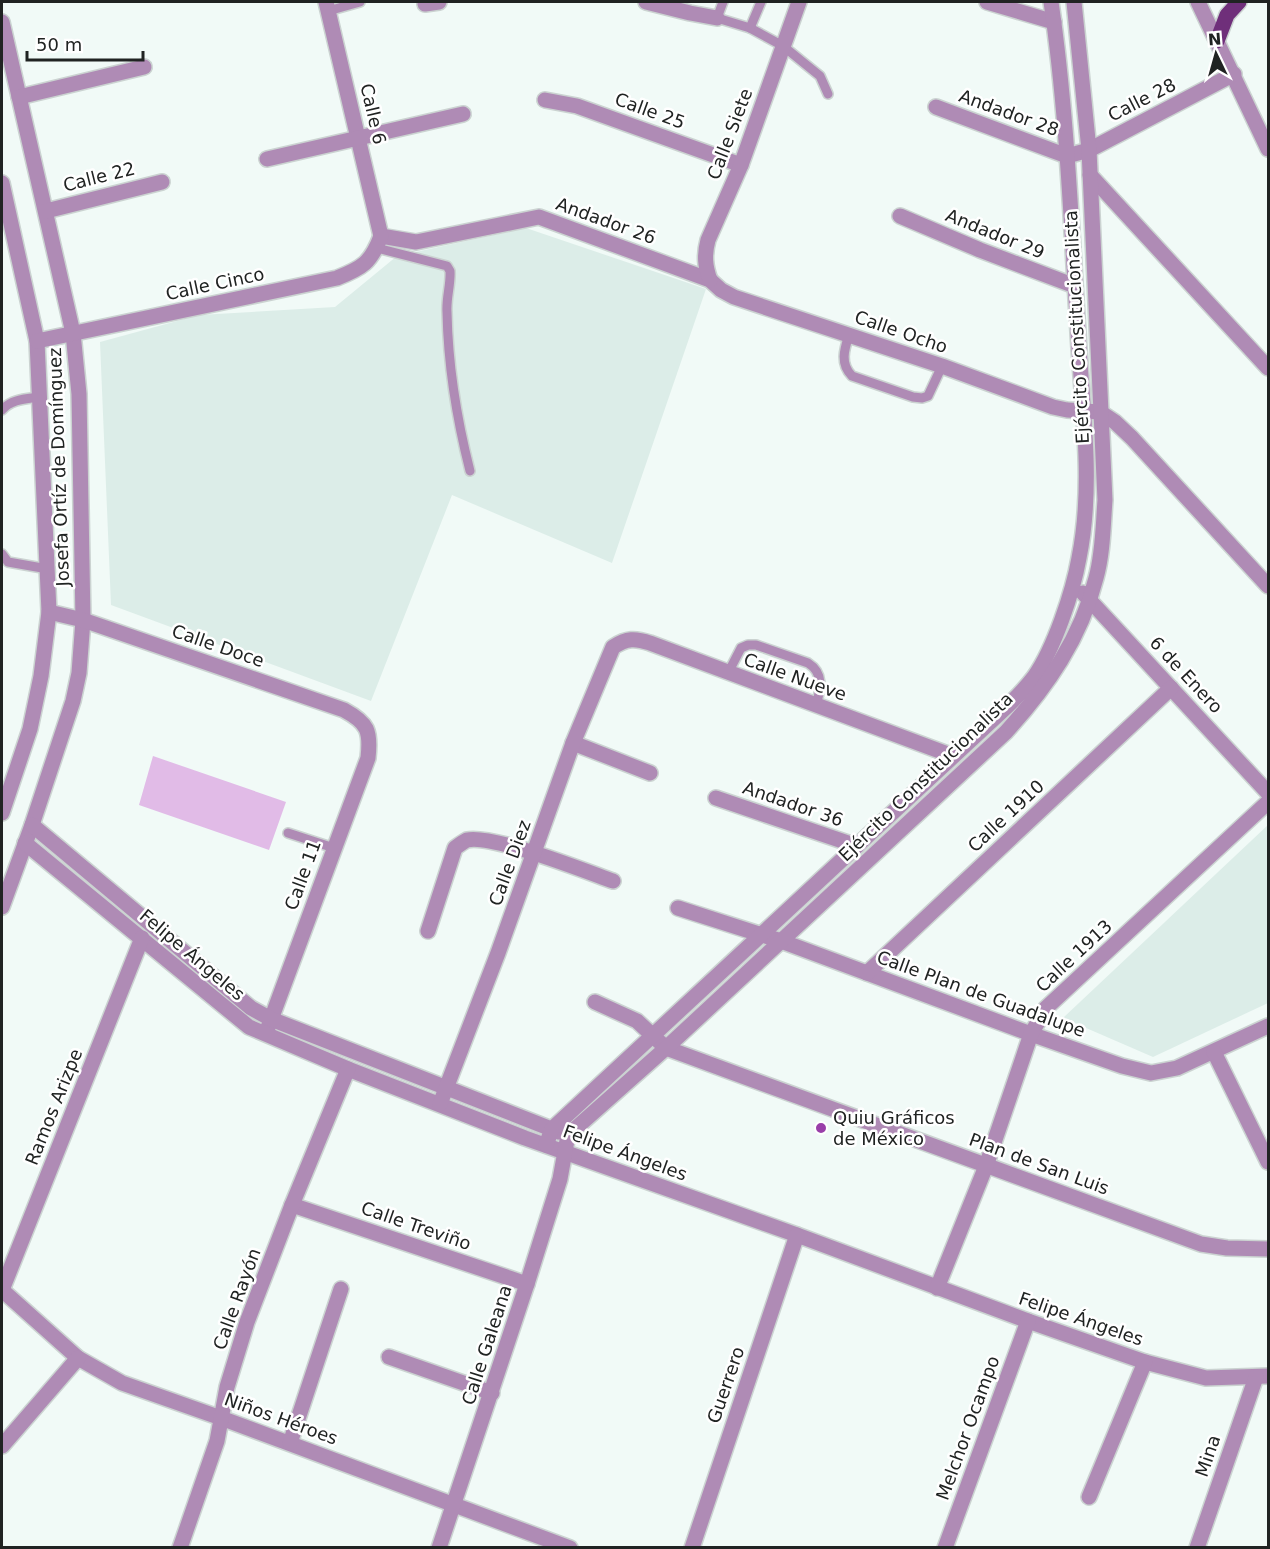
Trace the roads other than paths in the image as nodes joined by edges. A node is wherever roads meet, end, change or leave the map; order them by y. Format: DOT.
graph roads {
  1 [pos="359,2"];
  2 [pos="646,2"];
  3 [pos="723,2"];
  4 [pos="761,2"];
  5 [pos="799,2"];
  6 [pos="987,2"];
  7 [pos="1051,2"];
  8 [pos="1074,2"];
  9 [pos="1198,2"];
  10 [pos="1239,2"];
  11 [pos="327,6"];
  12 [pos="717,18"];
  13 [pos="2,22"];
  14 [pos="1054,22"];
  15 [pos="750,28"];
  16 [pos="1217,41"];
  17 [pos="783,46"];
  18 [pos="144,67"];
  19 [pos="1234,74"];
  20 [pos="828,94"];
  21 [pos="19,97"];
  22 [pos="544,100"];
  23 [pos="936,107"];
  24 [pos="463,114"];
  25 [pos="358,137"];
  26 [pos="1269,148"];
  27 [pos="1089,150"];
  28 [pos="1067,156"];
  29 [pos="267,159"];
  30 [pos="741,165"];
  31 [pos="1090,175"];
  32 [pos="162,182"];
  33 [pos="2,183"];
  34 [pos="46,211"];
  35 [pos="900,216"];
  36 [pos="379,242"];
  37 [pos="710,280"];
  38 [pos="1075,286"];
  39 [pos="73,333"];
  40 [pos="849,335"];
  41 [pos="37,341"];
  42 [pos="942,366"];
  43 [pos="1269,368"];
  44 [pos="40,397"];
  45 [pos="2,410"];
  46 [pos="1083,412"];
  47 [pos="1100,412"];
  48 [pos="470,471"];
  49 [pos="2,554"];
  50 [pos="48,569"];
  51 [pos="1073,586"];
  52 [pos="1269,586"];
  53 [pos="1089,599"];
  54 [pos="49,612"];
  55 [pos="83,620"];
  56 [pos="623,640"];
  57 [pos="728,673"];
  58 [pos="1171,688"];
  59 [pos="816,705"];
  60 [pos="368,729"];
  61 [pos="573,743"];
  62 [pos="953,756"];
  63 [pos="650,773"];
  64 [pos="1269,793"];
  65 [pos="716,798"];
  66 [pos="1269,802"];
  67 [pos="2,813"];
  68 [pos="32,825"];
  69 [pos="288,833"];
  70 [pos="25,843"];
  71 [pos="857,846"];
  72 [pos="334,848"];
  73 [pos="534,853"];
  74 [pos="613,881"];
  75 [pos="2,907"];
  76 [pos="678,908"];
  77 [pos="428,931"];
  78 [pos="760,936"];
  79 [pos="142,938"];
  80 [pos="781,941"];
  81 [pos="867,973"];
  82 [pos="595,1002"];
  83 [pos="268,1026"];
  84 [pos="1269,1026"];
  85 [pos="653,1034"];
  86 [pos="1031,1034"];
  87 [pos="666,1048"];
  88 [pos="1214,1052"];
  89 [pos="348,1069"];
  90 [pos="446,1089"];
  91 [pos="440,1104"];
  92 [pos="552,1129"];
  93 [pos="568,1135"];
  94 [pos="546,1145"];
  95 [pos="565,1153"];
  96 [pos="1269,1162"];
  97 [pos="986,1166"];
  98 [pos="292,1205"];
  99 [pos="797,1235"];
  100 [pos="1269,1250"];
  101 [pos="527,1284"];
  102 [pos="938,1288"];
  103 [pos="341,1289"];
  104 [pos="2,1290"];
  105 [pos="1028,1321"];
  106 [pos="389,1357"];
  107 [pos="78,1358"];
  108 [pos="1145,1362"];
  109 [pos="1262,1377"];
  110 [pos="492,1393"];
  111 [pos="221,1418"];
  112 [pos="290,1443"];
  113 [pos="2,1446"];
  114 [pos="1089,1497"];
  115 [pos="453,1504"];
  116 [pos="180,1548"];
  117 [pos="439,1548"];
  118 [pos="570,1548"];
  119 [pos="692,1548"];
  120 [pos="945,1548"];
  121 [pos="1197,1548"];
  1 -- 11 [label="lane"];
  2 -- 12 [label="street"];
  3 -- 12 [label="lane"];
  4 -- 15 [label="lane"];
  5 -- 17 [label="street, Calle Siete"];
  6 -- 14 [label="street"];
  7 -- 14 [label="street, Ejército Constitucionalista"];
  8 -- 27 [label="street, Ejército Constitucionalista"];
  9 -- 16 [label="street"];
  10 -- 16 [label="main road"];
  11 -- 25 [label="street, Calle 6"];
  12 -- 15 [label="lane"];
  13 -- 21 [label="street, Josefa Ortíz de Domínguez"];
  14 -- 28 [label="street, Ejército Constitucionalista"];
  15 -- 17 [label="lane"];
  16 -- 19 [label="street"];
  17 -- 20 [label="lane"];
  17 -- 30 [label="street, Calle Siete"];
  18 -- 21 [label="street"];
  19 -- 26 [label="street"];
  19 -- 27 [label="street, Calle 28"];
  21 -- 34 [label="street, Josefa Ortíz de Domínguez"];
  22 -- 30 [label="street, Calle 25"];
  23 -- 28 [label="street, Andador 28"];
  24 -- 25 [label="street"];
  25 -- 29 [label="street"];
  25 -- 36 [label="street, Calle 6"];
  27 -- 28 [label="street, Calle 28"];
  27 -- 31 [label="street, Ejército Constitucionalista"];
  28 -- 38 [label="street, Ejército Constitucionalista"];
  30 -- 37 [label="street, Calle Siete"];
  31 -- 43 [label="street"];
  31 -- 47 [label="street, Ejército Constitucionalista"];
  32 -- 34 [label="street, Calle 22"];
  33 -- 41 [label="street, Josefa Ortíz de Domínguez"];
  34 -- 39 [label="street, Josefa Ortíz de Domínguez"];
  35 -- 38 [label="street, Andador 29"];
  36 -- 37 [label="street, Andador 26"];
  36 -- 39 [label="street, Calle Cinco"];
  36 -- 48 [label="lane"];
  37 -- 40 [label="street, Calle Ocho"];
  38 -- 46 [label="street, Ejército Constitucionalista"];
  39 -- 41 [label="street, Calle Cinco"];
  39 -- 55 [label="street, Josefa Ortíz de Domínguez"];
  40 -- 42 [label="street, Calle Ocho"];
  40 -- 42 [label="lane"];
  41 -- 44 [label="street, Josefa Ortíz de Domínguez"];
  42 -- 46 [label="street, Calle Ocho"];
  44 -- 45 [label="lane"];
  44 -- 50 [label="street, Josefa Ortíz de Domínguez"];
  46 -- 47 [label="street, Calle Ocho"];
  46 -- 51 [label="street, Ejército Constitucionalista"];
  47 -- 52 [label="street"];
  47 -- 53 [label="street, Ejército Constitucionalista"];
  49 -- 50 [label="lane"];
  50 -- 54 [label="street, Josefa Ortíz de Domínguez"];
  51 -- 53 [label="street, 6 de Enero"];
  51 -- 62 [label="street, Ejército Constitucionalista"];
  53 -- 58 [label="street, 6 de Enero"];
  53 -- 80 [label="street, Ejército Constitucionalista"];
  54 -- 55 [label="street, Calle Doce"];
  54 -- 67 [label="street, Josefa Ortíz de Domínguez"];
  55 -- 60 [label="street, Calle Doce"];
  55 -- 68 [label="street, Josefa Ortíz de Domínguez"];
  56 -- 57 [label="street, Calle Nueve"];
  56 -- 61 [label="street, Calle Diez"];
  57 -- 59 [label="street, Calle Nueve"];
  57 -- 59 [label="lane"];
  58 -- 64 [label="street, 6 de Enero"];
  58 -- 81 [label="street, Calle 1910"];
  59 -- 62 [label="street, Calle Nueve"];
  60 -- 72 [label="street, Calle 11"];
  61 -- 63 [label="street"];
  61 -- 73 [label="street, Calle Diez"];
  62 -- 71 [label="street, Ejército Constitucionalista"];
  65 -- 71 [label="street, Andador 36"];
  66 -- 86 [label="street, Calle 1913"];
  68 -- 70 [label="street, Josefa Ortíz de Domínguez"];
  68 -- 83 [label="street, Felipe Ángeles"];
  69 -- 72 [label="lane"];
  70 -- 75 [label="street, Josefa Ortíz de Domínguez"];
  70 -- 79 [label="street, Felipe Ángeles"];
  71 -- 78 [label="street, Ejército Constitucionalista"];
  72 -- 83 [label="street, Calle 11"];
  73 -- 74 [label="street"];
  73 -- 77 [label="street"];
  73 -- 90 [label="street, Calle Diez"];
  76 -- 78 [label="street, Calle Plan de Guadalupe"];
  78 -- 80 [label="street, Calle Plan de Guadalupe"];
  78 -- 85 [label="street, Ejército Constitucionalista"];
  79 -- 83 [label="street, Felipe Ángeles"];
  79 -- 104 [label="street, Ramos Arizpe"];
  80 -- 81 [label="street, Calle Plan de Guadalupe"];
  80 -- 87 [label="street, Ejército Constitucionalista"];
  81 -- 86 [label="street, Calle Plan de Guadalupe"];
  82 -- 85 [label="street"];
  83 -- 89 [label="street, Felipe Ángeles"];
  83 -- 90 [label="street, Felipe Ángeles"];
  84 -- 88 [label="street, Calle Plan de Guadalupe"];
  85 -- 87 [label="street"];
  85 -- 92 [label="street, Ejército Constitucionalista"];
  86 -- 88 [label="street, Calle Plan de Guadalupe"];
  86 -- 97 [label="street, Calle 1913"];
  87 -- 93 [label="street, Ejército Constitucionalista"];
  87 -- 97 [label="street, Plan de San Luis"];
  88 -- 96 [label="street"];
  89 -- 91 [label="street, Felipe Ángeles"];
  89 -- 98 [label="street, Calle Rayón"];
  90 -- 91 [label="street, Calle Diez"];
  90 -- 92 [label="street, Felipe Ángeles"];
  91 -- 94 [label="street, Felipe Ángeles"];
  92 -- 93 [label="street, Felipe Ángeles"];
  92 -- 94 [label="street, Ejército Constitucionalista"];
  93 -- 95 [label="street"];
  94 -- 95 [label="street, Felipe Ángeles"];
  95 -- 99 [label="street, Felipe Ángeles"];
  95 -- 101 [label="street, Calle Galeana"];
  97 -- 100 [label="street, Plan de San Luis"];
  97 -- 102 [label="street, Calle 1913"];
  98 -- 101 [label="street, Calle Treviño"];
  98 -- 111 [label="street, Calle Rayón"];
  99 -- 102 [label="street, Felipe Ángeles"];
  99 -- 119 [label="street, Guerrero"];
  101 -- 110 [label="street, Calle Galeana"];
  102 -- 105 [label="street, Felipe Ángeles"];
  103 -- 112 [label="street"];
  104 -- 107 [label="street, Niños Héroes"];
  105 -- 108 [label="street, Felipe Ángeles"];
  105 -- 120 [label="street, Melchor Ocampo"];
  106 -- 110 [label="street"];
  107 -- 111 [label="street, Niños Héroes"];
  107 -- 113 [label="street"];
  108 -- 109 [label="street, Felipe Ángeles"];
  108 -- 114 [label="street"];
  109 -- 121 [label="street, Mina"];
  110 -- 115 [label="street, Calle Galeana"];
  111 -- 112 [label="street, Niños Héroes"];
  111 -- 116 [label="street, Calle Rayón"];
  112 -- 115 [label="street, Niños Héroes"];
  115 -- 117 [label="street, Calle Galeana"];
  115 -- 118 [label="street, Niños Héroes"];
}
